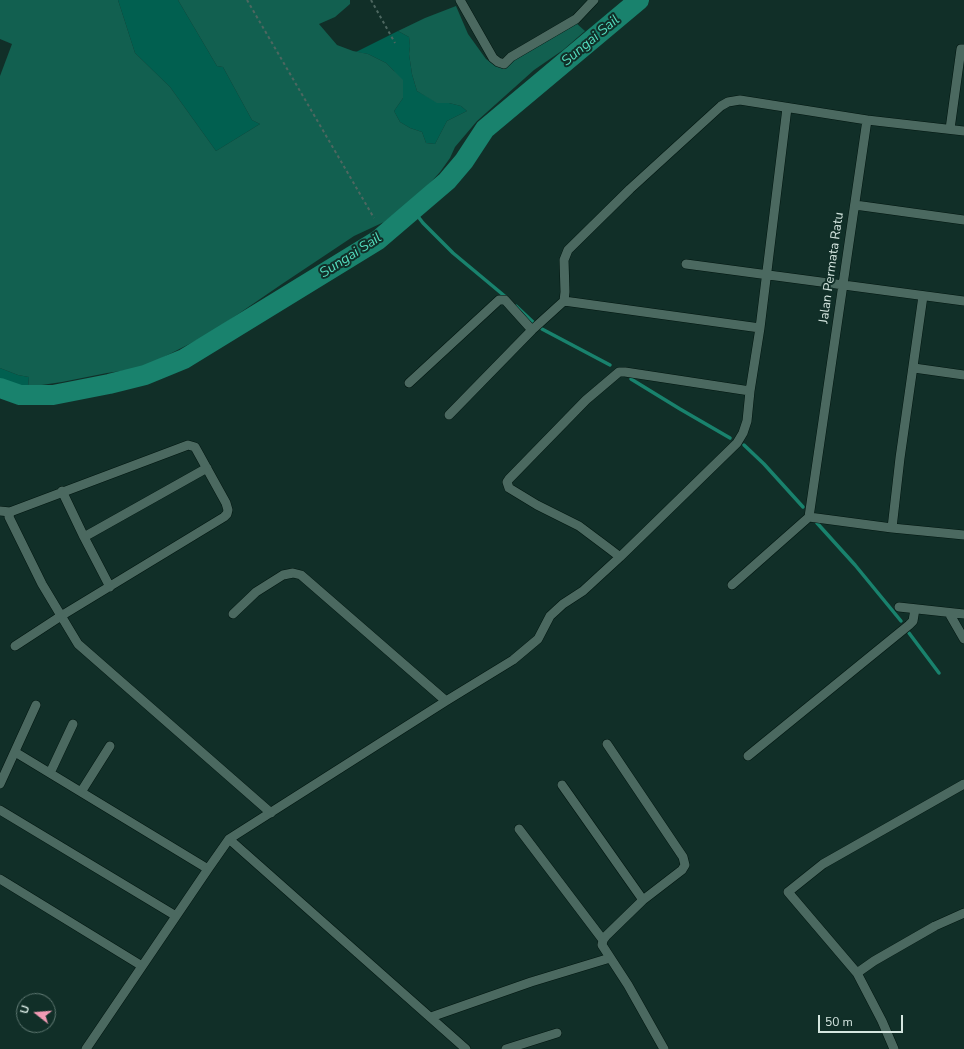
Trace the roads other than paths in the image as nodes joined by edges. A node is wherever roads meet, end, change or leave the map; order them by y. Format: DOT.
graph roads {
  1 [pos="460,0"];
  2 [pos="594,0"];
  3 [pos="964,49"];
  4 [pos="787,108"];
  5 [pos="867,120"];
  6 [pos="950,129"];
  7 [pos="964,131"];
  8 [pos="855,205"];
  9 [pos="964,220"];
  10 [pos="686,264"];
  11 [pos="767,274"];
  12 [pos="843,284"];
  13 [pos="923,296"];
  14 [pos="564,301"];
  15 [pos="964,301"];
  16 [pos="760,328"];
  17 [pos="532,330"];
  18 [pos="914,368"];
  19 [pos="964,374"];
  20 [pos="408,383"];
  21 [pos="750,390"];
  22 [pos="449,416"];
  23 [pos="207,468"];
  24 [pos="62,492"];
  25 [pos="0,511"];
  26 [pos="10,512"];
  27 [pos="809,517"];
  28 [pos="892,528"];
  29 [pos="964,535"];
  30 [pos="84,537"];
  31 [pos="620,557"];
  32 [pos="732,585"];
  33 [pos="110,587"];
  34 [pos="900,607"];
  35 [pos="915,609"];
  36 [pos="949,613"];
  37 [pos="233,614"];
  38 [pos="964,614"];
  39 [pos="61,616"];
  40 [pos="964,638"];
  41 [pos="15,646"];
  42 [pos="446,701"];
  43 [pos="36,705"];
  44 [pos="73,724"];
  45 [pos="607,744"];
  46 [pos="110,746"];
  47 [pos="15,752"];
  48 [pos="748,756"];
  49 [pos="0,761"];
  50 [pos="7,768"];
  51 [pos="50,774"];
  52 [pos="0,784"];
  53 [pos="562,784"];
  54 [pos="964,784"];
  55 [pos="81,792"];
  56 [pos="0,810"];
  57 [pos="271,813"];
  58 [pos="519,829"];
  59 [pos="230,839"];
  60 [pos="208,869"];
  61 [pos="0,879"];
  62 [pos="643,900"];
  63 [pos="964,913"];
  64 [pos="176,916"];
  65 [pos="603,940"];
  66 [pos="610,958"];
  67 [pos="142,966"];
  68 [pos="857,973"];
  69 [pos="431,1017"];
  70 [pos="557,1033"];
  71 [pos="458,1041"];
  72 [pos="86,1049"];
  73 [pos="451,1049"];
  74 [pos="466,1049"];
  75 [pos="506,1049"];
  76 [pos="664,1049"];
  77 [pos="894,1049"];
  1 -- 2 [label="street"];
  3 -- 6 [label="street"];
  4 -- 5 [label="street"];
  4 -- 11 [label="street"];
  4 -- 14 [label="street"];
  5 -- 6 [label="street"];
  5 -- 8 [label="street, Jalan Permata Ratu"];
  6 -- 7 [label="street"];
  8 -- 9 [label="street"];
  8 -- 12 [label="street, Jalan Permata Ratu"];
  10 -- 11 [label="street"];
  11 -- 12 [label="street"];
  11 -- 16 [label="street"];
  12 -- 13 [label="street"];
  12 -- 27 [label="street, Jalan Permata Ratu"];
  13 -- 15 [label="street"];
  13 -- 18 [label="street"];
  14 -- 16 [label="street"];
  14 -- 17 [label="street"];
  16 -- 21 [label="street"];
  17 -- 20 [label="street"];
  17 -- 22 [label="street"];
  18 -- 19 [label="street"];
  18 -- 28 [label="street"];
  21 -- 31 [label="street"];
  21 -- 31 [label="street"];
  23 -- 24 [label="street"];
  23 -- 30 [label="street"];
  23 -- 33 [label="street"];
  24 -- 26 [label="street"];
  24 -- 30 [label="street"];
  25 -- 26 [label="street"];
  26 -- 39 [label="street"];
  27 -- 28 [label="street"];
  27 -- 32 [label="street"];
  28 -- 29 [label="street"];
  30 -- 33 [label="street"];
  31 -- 42 [label="street"];
  33 -- 39 [label="street"];
  34 -- 35 [label="street"];
  35 -- 36 [label="street"];
  35 -- 48 [label="street"];
  36 -- 38 [label="street"];
  36 -- 40 [label="street"];
  37 -- 42 [label="street"];
  39 -- 41 [label="street"];
  39 -- 57 [label="street"];
  42 -- 57 [label="street"];
  43 -- 47 [label="street"];
  44 -- 51 [label="street"];
  45 -- 62 [label="street"];
  46 -- 55 [label="street"];
  47 -- 50 [label="street"];
  47 -- 51 [label="street"];
  49 -- 50 [label="street"];
  50 -- 52 [label="street"];
  51 -- 55 [label="street"];
  53 -- 62 [label="street"];
  54 -- 68 [label="street"];
  55 -- 60 [label="street"];
  56 -- 64 [label="street"];
  57 -- 59 [label="street"];
  58 -- 65 [label="street"];
  59 -- 60 [label="street"];
  59 -- 69 [label="street"];
  60 -- 64 [label="street"];
  61 -- 67 [label="street"];
  62 -- 65 [label="street"];
  63 -- 68 [label="street"];
  64 -- 67 [label="street"];
  65 -- 66 [label="street"];
  66 -- 69 [label="street"];
  66 -- 76 [label="street"];
  67 -- 72 [label="street"];
  68 -- 77 [label="street"];
  69 -- 71 [label="street"];
  70 -- 75 [label="street"];
  71 -- 73 [label="street"];
  71 -- 74 [label="street"];
}
